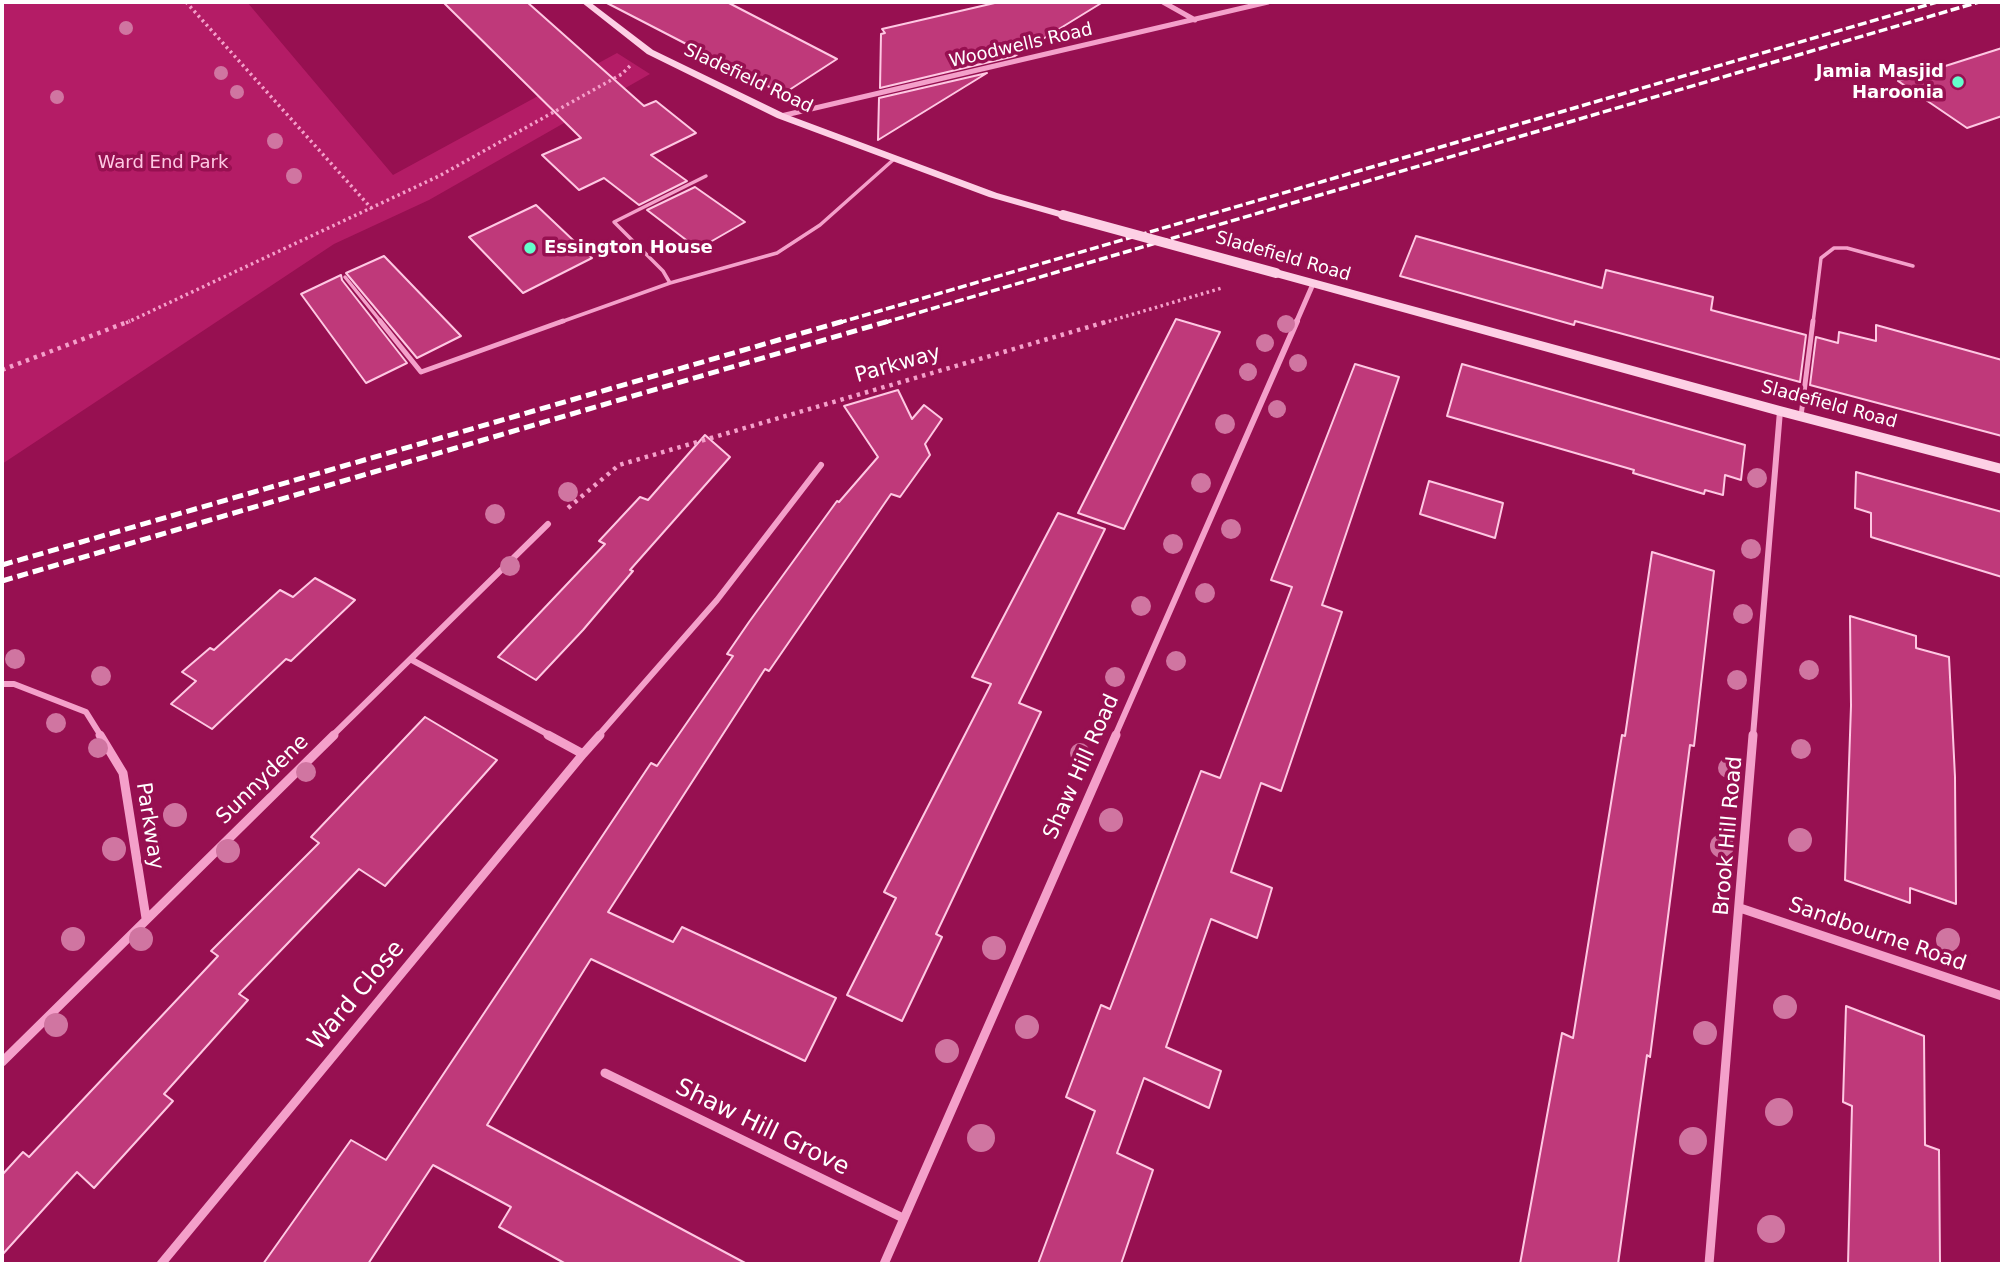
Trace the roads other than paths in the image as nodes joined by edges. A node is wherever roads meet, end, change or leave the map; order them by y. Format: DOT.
graph roads {
  1 [pos="585,2"];
  2 [pos="1163,2"];
  3 [pos="1268,2"];
  4 [pos="1195,20"];
  5 [pos="781,116"];
  6 [pos="893,160"];
  7 [pos="706,176"];
  8 [pos="1913,266"];
  9 [pos="345,277"];
  10 [pos="670,283"];
  11 [pos="1313,284"];
  12 [pos="1780,411"];
  13 [pos="1801,416"];
  14 [pos="821,465"];
  15 [pos="2002,468"];
  16 [pos="548,524"];
  17 [pos="412,660"];
  18 [pos="2,684"];
  19 [pos="583,754"];
  20 [pos="1740,908"];
  21 [pos="146,918"];
  22 [pos="2002,996"];
  23 [pos="2,1062"];
  24 [pos="605,1073"];
  25 [pos="903,1218"];
  26 [pos="161,1264"];
  27 [pos="884,1264"];
  28 [pos="1709,1264"];
  1 -- 5 [label="street, Sladefield Road"];
  2 -- 4 [label="street"];
  3 -- 4 [label="street, Woodwells Road"];
  4 -- 5 [label="street, Woodwells Road"];
  5 -- 6 [label="street, Sladefield Road"];
  6 -- 10 [label="lane"];
  6 -- 11 [label="street, Sladefield Road, bridge"];
  7 -- 10 [label="lane"];
  8 -- 13 [label="lane"];
  9 -- 10 [label="lane"];
  11 -- 12 [label="street, Sladefield Road"];
  11 -- 25 [label="street, Shaw Hill Road"];
  12 -- 13 [label="street, Sladefield Road"];
  12 -- 20 [label="street, Brook Hill Road"];
  13 -- 15 [label="street, Sladefield Road"];
  14 -- 19 [label="street, Ward Close"];
  16 -- 17 [label="street, Sunnydene"];
  17 -- 19 [label="street"];
  17 -- 21 [label="street, Sunnydene"];
  18 -- 21 [label="street, Parkway"];
  19 -- 26 [label="street, Ward Close"];
  20 -- 22 [label="street, Sandbourne Road"];
  20 -- 28 [label="street, Brook Hill Road"];
  21 -- 23 [label="street, Sunnydene"];
  24 -- 25 [label="street, Shaw Hill Grove"];
  25 -- 27 [label="street, Shaw Hill Road"];
}
